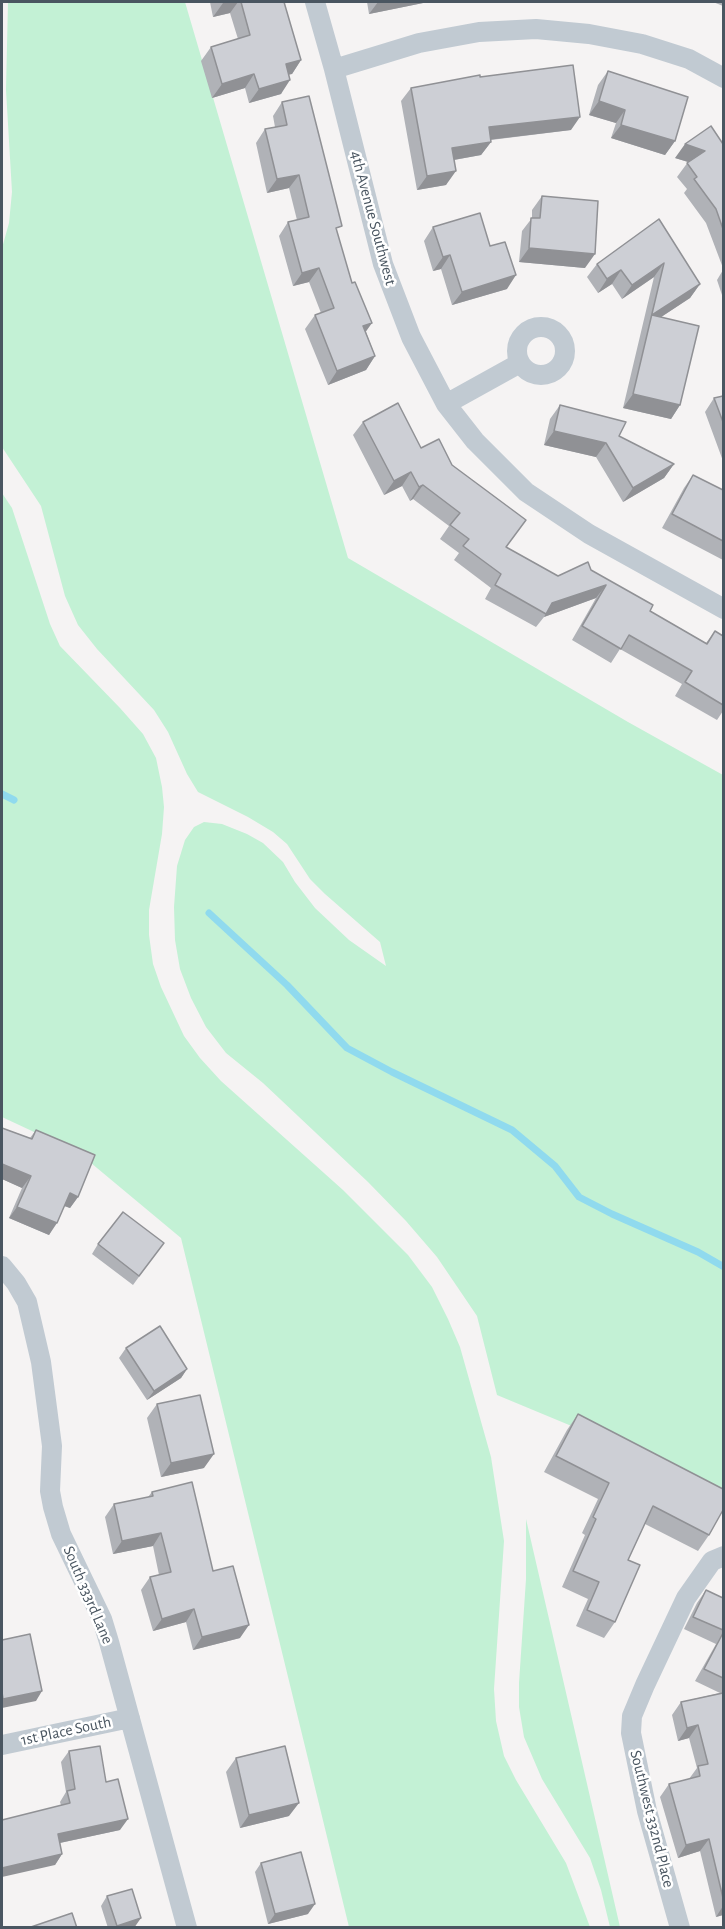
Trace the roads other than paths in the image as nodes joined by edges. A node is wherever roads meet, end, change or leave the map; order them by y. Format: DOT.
graph roads {
  1 [pos="315,2"];
  2 [pos="334,69"];
  3 [pos="723,78"];
  4 [pos="520,363"];
  5 [pos="446,404"];
  6 [pos="723,609"];
  7 [pos="2,1266"];
  8 [pos="723,1556"];
  9 [pos="130,1718"];
  10 [pos="2,1744"];
  11 [pos="187,1928"];
  12 [pos="680,1928"];
  1 -- 2 [label="street, 4th Avenue Southwest"];
  2 -- 3 [label="street"];
  2 -- 5 [label="street, 4th Avenue Southwest"];
  4 -- 5 [label="street"];
  5 -- 6 [label="street, 4th Avenue Southwest"];
  7 -- 9 [label="street, South 333rd Lane"];
  8 -- 12 [label="street, Southwest 332nd Place"];
  9 -- 10 [label="street, 1st Place South"];
  9 -- 11 [label="street, South 333rd Lane"];
}
